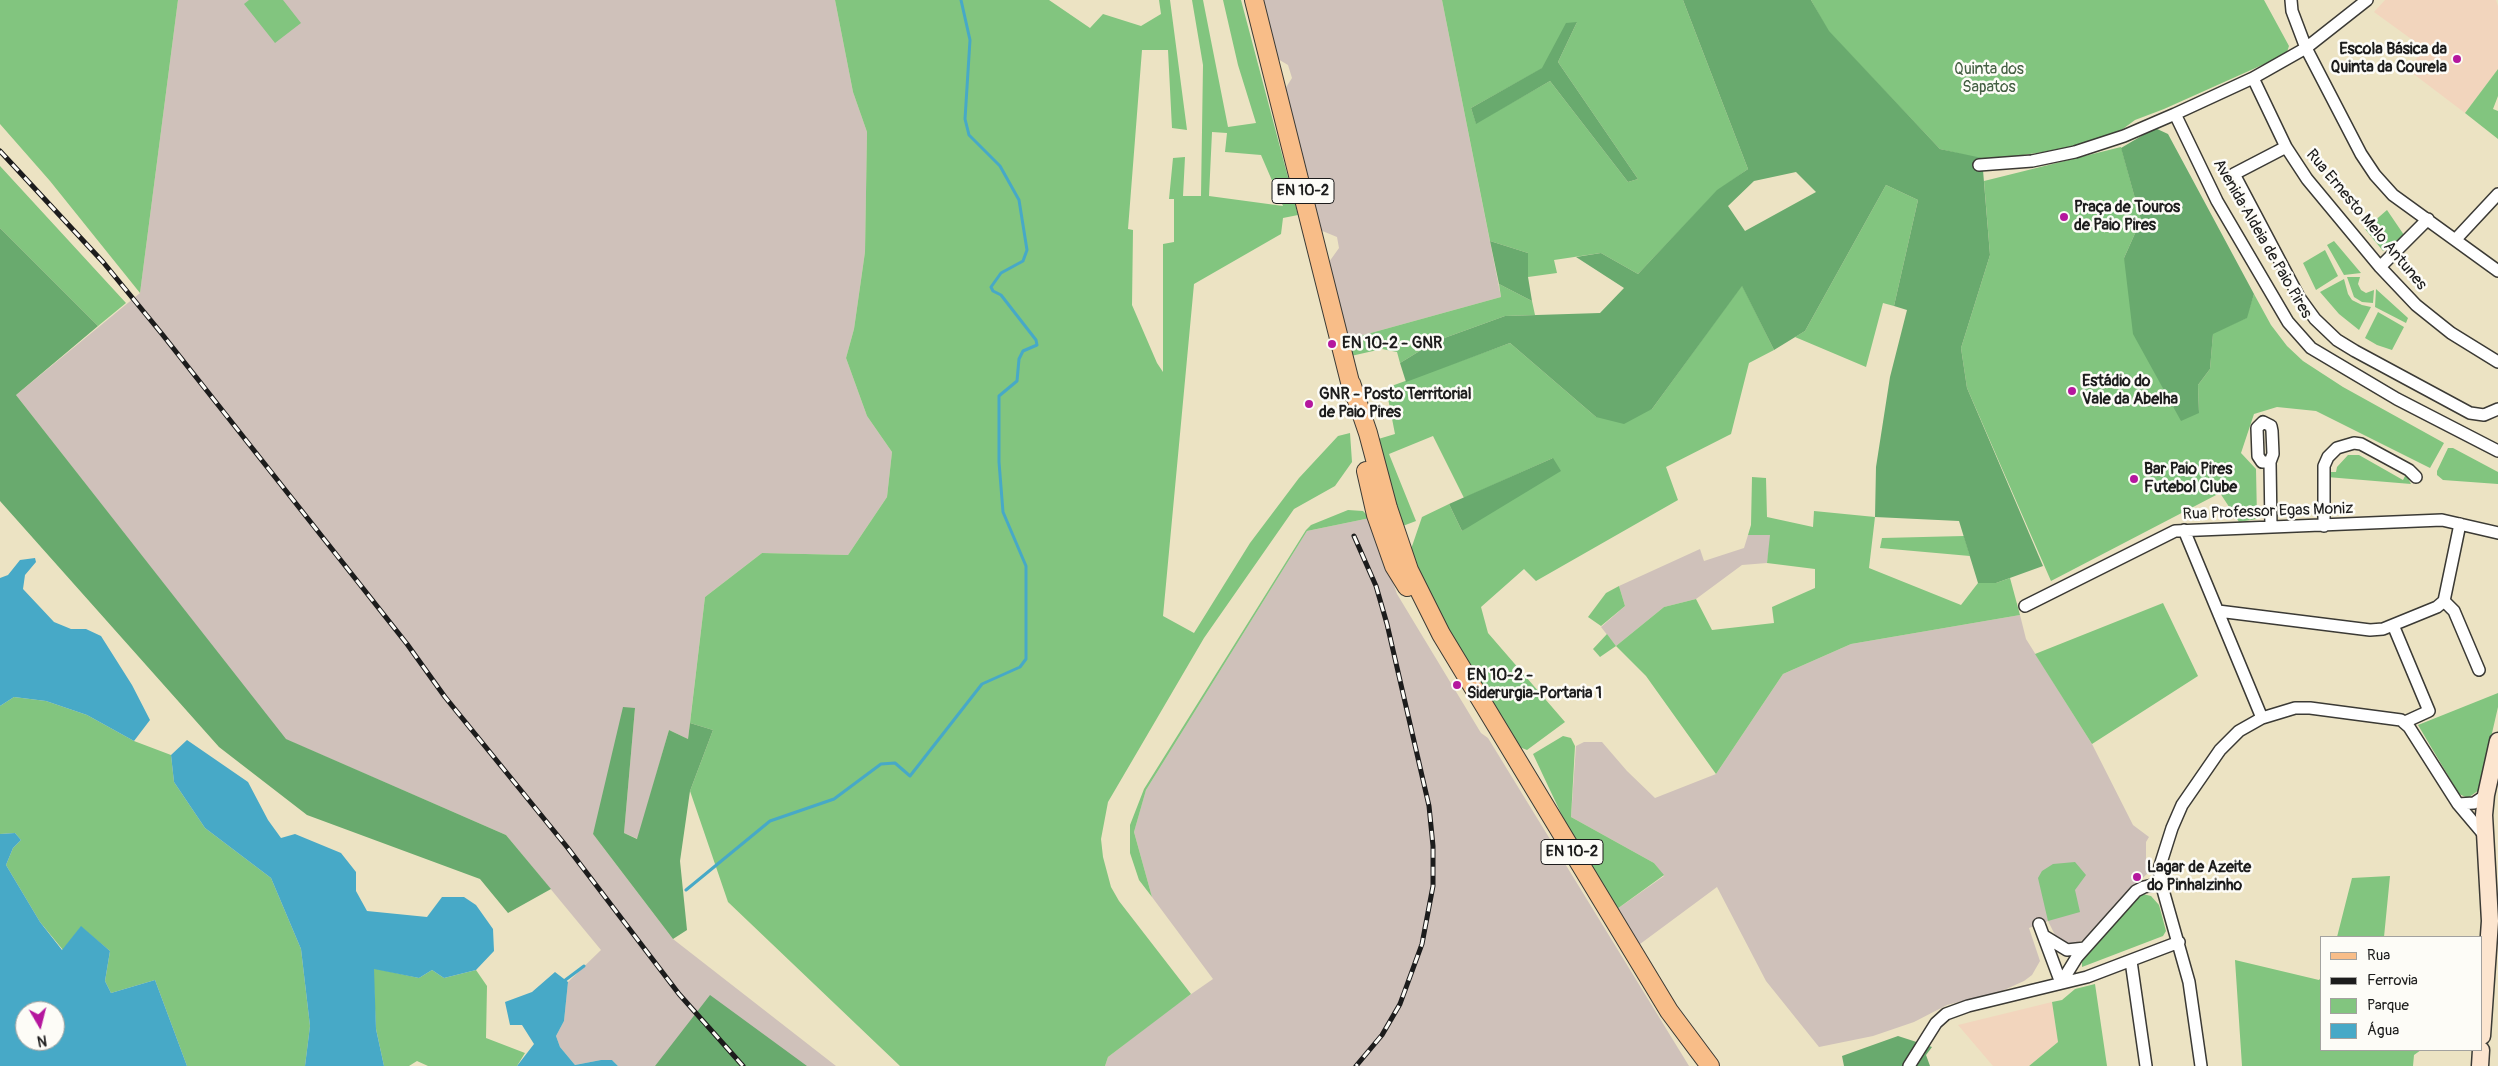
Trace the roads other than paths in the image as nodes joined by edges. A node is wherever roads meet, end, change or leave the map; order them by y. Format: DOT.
graph roads {
  1 [pos="1254,0"];
  2 [pos="2291,0"];
  3 [pos="2367,0"];
  4 [pos="2306,48"];
  5 [pos="2253,78"];
  6 [pos="2175,114"];
  7 [pos="2286,147"];
  8 [pos="1979,165"];
  9 [pos="2498,194"];
  10 [pos="2428,220"];
  11 [pos="2456,239"];
  12 [pos="2380,267"];
  13 [pos="2498,271"];
  14 [pos="2498,362"];
  15 [pos="2498,409"];
  16 [pos="2498,451"];
  17 [pos="2270,462"];
  18 [pos="2416,478"];
  19 [pos="2460,524"];
  20 [pos="2324,526"];
  21 [pos="2272,527"];
  22 [pos="2184,530"];
  23 [pos="2498,532"];
  24 [pos="2444,601"];
  25 [pos="2025,606"];
  26 [pos="2218,610"];
  27 [pos="2393,625"];
  28 [pos="2479,670"];
  29 [pos="2262,718"];
  30 [pos="2405,722"];
  31 [pos="2497,749"];
  32 [pos="2486,795"];
  33 [pos="2458,804"];
  34 [pos="2485,836"];
  35 [pos="2161,883"];
  36 [pos="2179,942"];
  37 [pos="2085,948"];
  38 [pos="2074,961"];
  39 [pos="2131,962"];
  40 [pos="2087,977"];
  41 [pos="2061,983"];
  42 [pos="2483,1022"];
  43 [pos="2481,1051"];
  44 [pos="1710,1066"];
  45 [pos="1909,1066"];
  46 [pos="2146,1066"];
  47 [pos="2201,1066"];
  48 [pos="2480,1066"];
  1 -- 44 [label="main road, EN 10-2"];
  2 -- 4 [label="street"];
  3 -- 4 [label="street"];
  4 -- 5 [label="street"];
  4 -- 10 [label="street"];
  5 -- 6 [label="street"];
  5 -- 7 [label="street, Rua Ernesto Melo Antunes"];
  6 -- 8 [label="street"];
  6 -- 16 [label="street, Avenida Aldeia de Paio Pires"];
  7 -- 12 [label="street, Rua Ernesto Melo Antunes"];
  7 -- 15 [label="street, Rua Ernesto Melo Antunes"];
  9 -- 11 [label="street"];
  10 -- 11 [label="street"];
  10 -- 12 [label="street"];
  11 -- 13 [label="street"];
  12 -- 14 [label="street, Rua Ernesto Melo Antunes"];
  17 -- 21 [label="street"];
  18 -- 20 [label="street"];
  19 -- 20 [label="street, Rua Professor Egas Moniz"];
  19 -- 23 [label="street, Rua Professor Egas Moniz"];
  19 -- 24 [label="street"];
  20 -- 21 [label="street, Rua Professor Egas Moniz"];
  21 -- 22 [label="street, Rua Professor Egas Moniz"];
  22 -- 25 [label="street, Rua Professor Egas Moniz"];
  22 -- 26 [label="street"];
  24 -- 27 [label="street"];
  24 -- 28 [label="street"];
  26 -- 27 [label="street"];
  26 -- 29 [label="street"];
  27 -- 30 [label="street"];
  29 -- 30 [label="street"];
  29 -- 35 [label="street"];
  30 -- 33 [label="street"];
  31 -- 32 [label="street"];
  32 -- 33 [label="street"];
  32 -- 34 [label="street"];
  33 -- 34 [label="street"];
  34 -- 42 [label="street"];
  35 -- 36 [label="street"];
  35 -- 37 [label="street"];
  36 -- 39 [label="street"];
  36 -- 47 [label="street"];
  37 -- 38 [label="street"];
  37 -- 41 [label="street"];
  38 -- 40 [label="street"];
  38 -- 41 [label="street"];
  39 -- 40 [label="street"];
  39 -- 46 [label="street"];
  40 -- 41 [label="street"];
  41 -- 45 [label="street"];
  43 -- 48 [label="street"];
}
